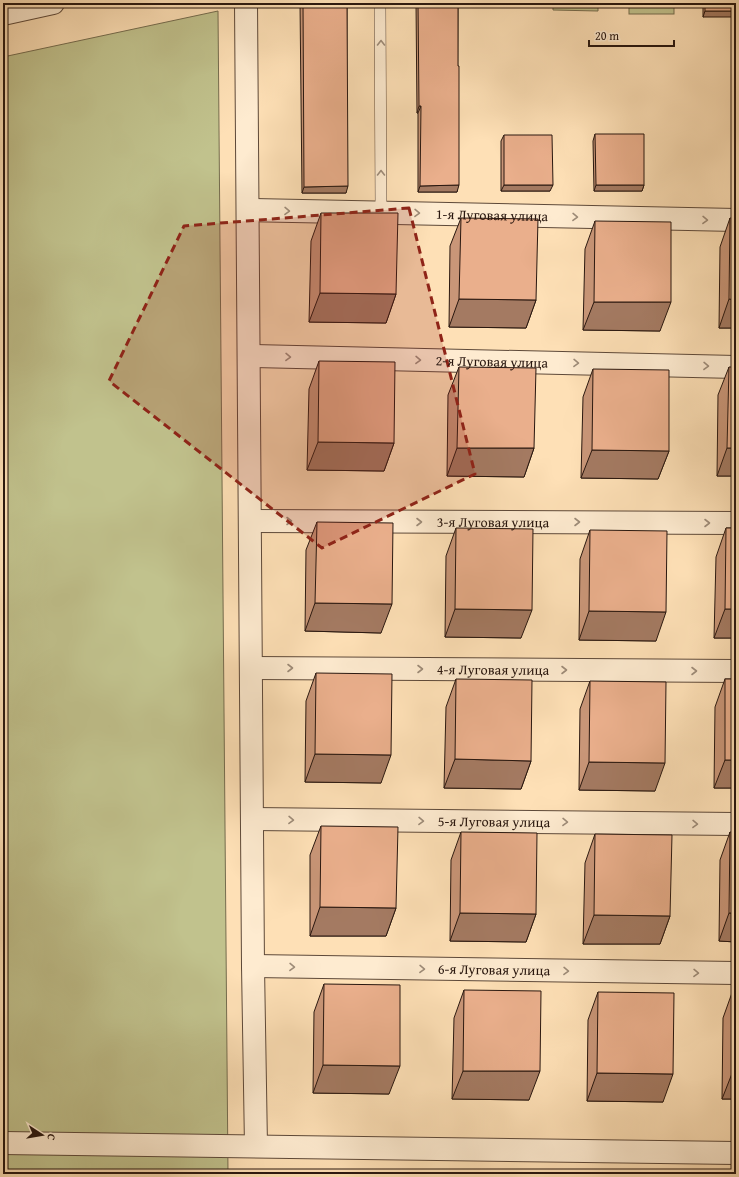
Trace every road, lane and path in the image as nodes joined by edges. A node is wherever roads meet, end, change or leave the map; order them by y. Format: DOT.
graph roads {
  1 [pos="53,3"];
  2 [pos="246,3"];
  3 [pos="380,3"];
  4 [pos="3,14"];
  5 [pos="248,210"];
  6 [pos="381,212"];
  7 [pos="736,220"];
  8 [pos="249,356"];
  9 [pos="736,367"];
  10 [pos="250,521"];
  11 [pos="736,523"];
  12 [pos="251,668"];
  13 [pos="736,671"];
  14 [pos="252,819"];
  15 [pos="736,824"];
  16 [pos="253,966"];
  17 [pos="736,974"];
  18 [pos="3,1143"];
  19 [pos="256,1146"];
  20 [pos="736,1153"];
  1 -- 4 [label="street"];
  2 -- 5 [label="street"];
  6 -- 3 [label="lane, one-way"];
  5 -- 6 [label="street, 1-я Луговая улица, one-way"];
  5 -- 8 [label="street"];
  6 -- 7 [label="street, 1-я Луговая улица, one-way"];
  8 -- 9 [label="street, 2-я Луговая улица, one-way"];
  8 -- 10 [label="street"];
  10 -- 11 [label="street, 3-я Луговая улица, one-way"];
  10 -- 12 [label="street"];
  12 -- 13 [label="street, 4-я Луговая улица, one-way"];
  12 -- 14 [label="street"];
  14 -- 15 [label="street, 5-я Луговая улица, one-way"];
  14 -- 16 [label="street"];
  16 -- 17 [label="street, 6-я Луговая улица, one-way"];
  16 -- 19 [label="street"];
  18 -- 19 [label="street"];
  19 -- 20 [label="street"];
}
